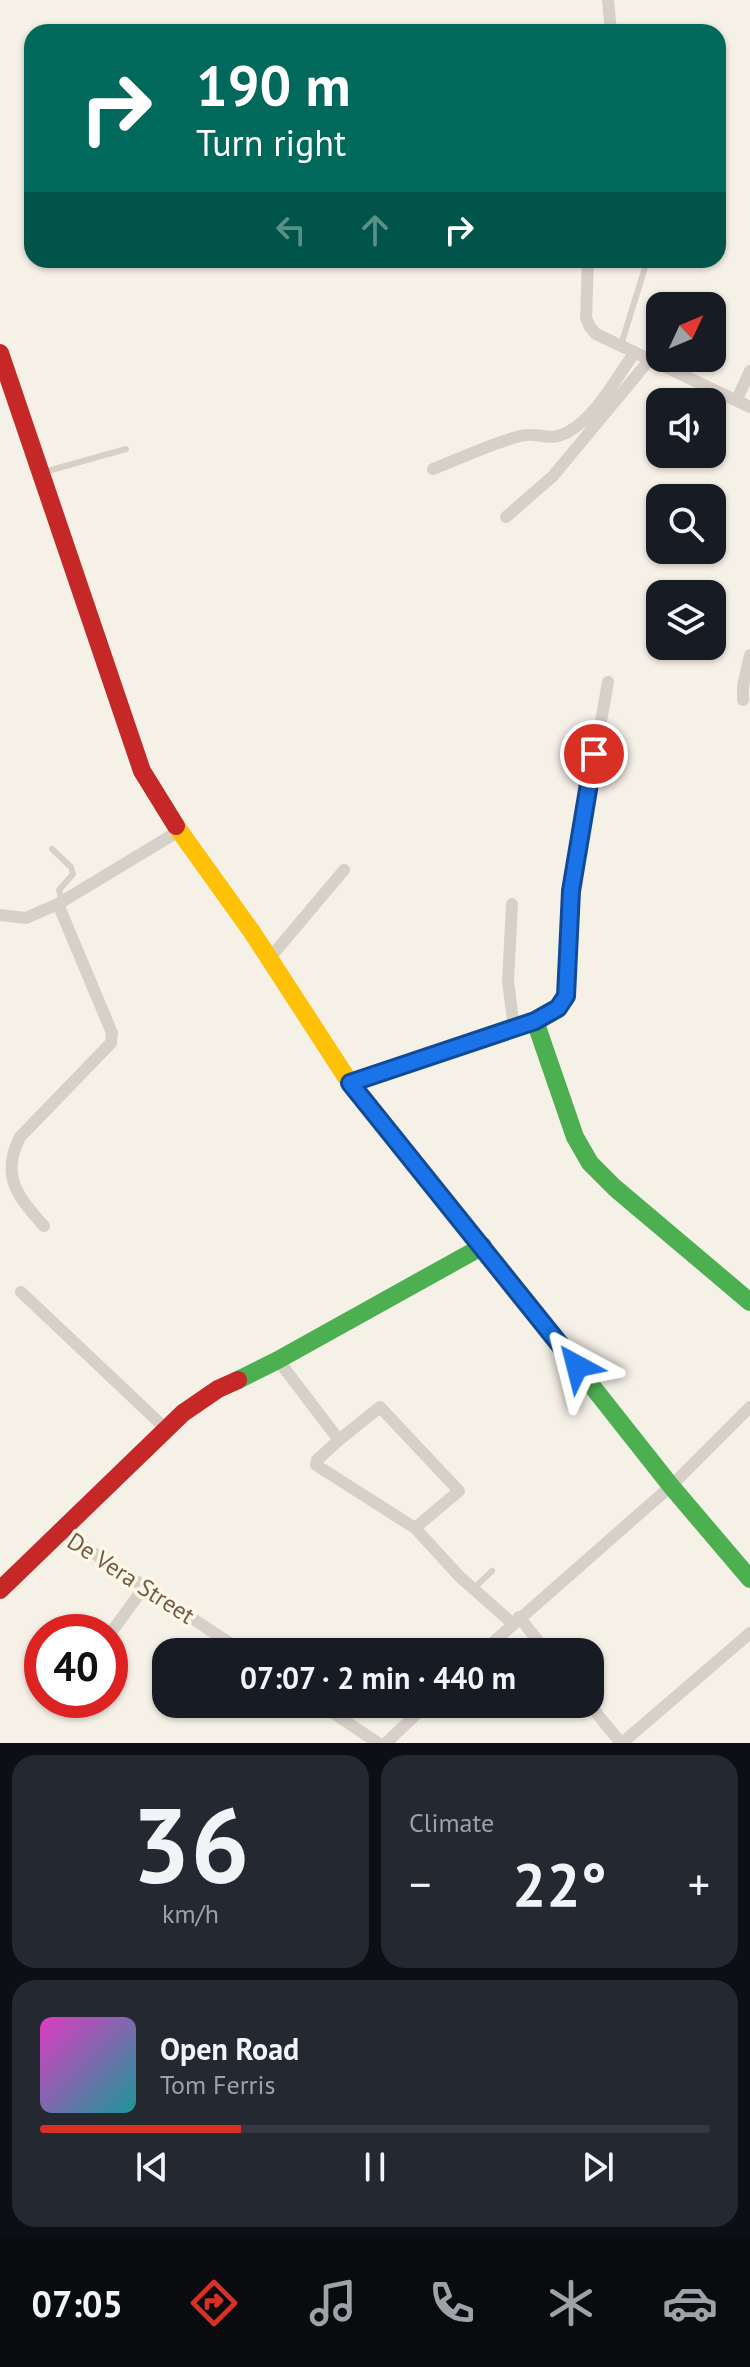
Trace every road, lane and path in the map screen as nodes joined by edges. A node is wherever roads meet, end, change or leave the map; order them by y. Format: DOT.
graph roads {
  1 [pos="608,0"];
  2 [pos="610,24"];
  3 [pos="588,268"];
  4 [pos="645,268"];
  5 [pos="621,345"];
  6 [pos="635,352"];
  7 [pos="0,353"];
  8 [pos="646,356"];
  9 [pos="646,364"];
  10 [pos="750,371"];
  11 [pos="680,372"];
  12 [pos="737,399"];
  13 [pos="750,407"];
  14 [pos="126,449"];
  15 [pos="433,469"];
  16 [pos="41,473"];
  17 [pos="506,517"];
  18 [pos="750,655"];
  19 [pos="608,682"];
  20 [pos="743,700"];
  21 [pos="179,831"];
  22 [pos="52,849"];
  23 [pos="344,870"];
  24 [pos="60,903"];
  25 [pos="512,904"];
  26 [pos="0,915"];
  27 [pos="269,959"];
  28 [pos="535,1021"];
  29 [pos="514,1028"];
  30 [pos="350,1083"];
  31 [pos="44,1226"];
  32 [pos="483,1246"];
  33 [pos="21,1292"];
  34 [pos="750,1302"];
  35 [pos="278,1360"];
  36 [pos="749,1410"];
  37 [pos="165,1428"];
  38 [pos="339,1440"];
  39 [pos="671,1486"];
  40 [pos="415,1528"];
  41 [pos="59,1530"];
  42 [pos="492,1571"];
  43 [pos="750,1579"];
  44 [pos="145,1586"];
  45 [pos="473,1589"];
  46 [pos="0,1590"];
  47 [pos="125,1614"];
  48 [pos="516,1620"];
  49 [pos="750,1633"];
  50 [pos="222,1638"];
  51 [pos="497,1638"];
  52 [pos="533,1638"];
  53 [pos="341,1718"];
  54 [pos="410,1718"];
  55 [pos="601,1718"];
  56 [pos="379,1743"];
  57 [pos="622,1743"];
  1 -- 2 [label="street"];
  3 -- 5 [label="street"];
  4 -- 5 [label="lane"];
  5 -- 6 [label="street"];
  6 -- 8 [label="street"];
  6 -- 15 [label="street"];
  7 -- 16 [label="street"];
  9 -- 17 [label="street"];
  10 -- 12 [label="street"];
  11 -- 12 [label="street"];
  12 -- 13 [label="street"];
  14 -- 16 [label="lane"];
  16 -- 21 [label="street"];
  18 -- 20 [label="street"];
  19 -- 28 [label="street"];
  21 -- 24 [label="street"];
  21 -- 27 [label="street"];
  22 -- 24 [label="lane"];
  23 -- 27 [label="street"];
  24 -- 26 [label="street"];
  24 -- 31 [label="street"];
  25 -- 29 [label="street"];
  27 -- 30 [label="street"];
  28 -- 29 [label="street"];
  28 -- 34 [label="street"];
  29 -- 30 [label="street"];
  30 -- 32 [label="street"];
  32 -- 35 [label="street"];
  32 -- 39 [label="street"];
  33 -- 37 [label="street"];
  35 -- 37 [label="street"];
  35 -- 38 [label="street"];
  36 -- 39 [label="street"];
  37 -- 41 [label="street"];
  38 -- 40 [label="street"];
  38 -- 40 [label="street"];
  39 -- 43 [label="street"];
  39 -- 48 [label="street"];
  40 -- 45 [label="street"];
  41 -- 44 [label="street, De Vera Street"];
  41 -- 46 [label="street"];
  42 -- 45 [label="lane"];
  44 -- 47 [label="street"];
  44 -- 50 [label="street, De Vera Street"];
  45 -- 48 [label="street"];
  48 -- 51 [label="street"];
  48 -- 52 [label="street"];
  49 -- 57 [label="street"];
  53 -- 56 [label="street"];
  54 -- 56 [label="street"];
  55 -- 57 [label="street"];
}
